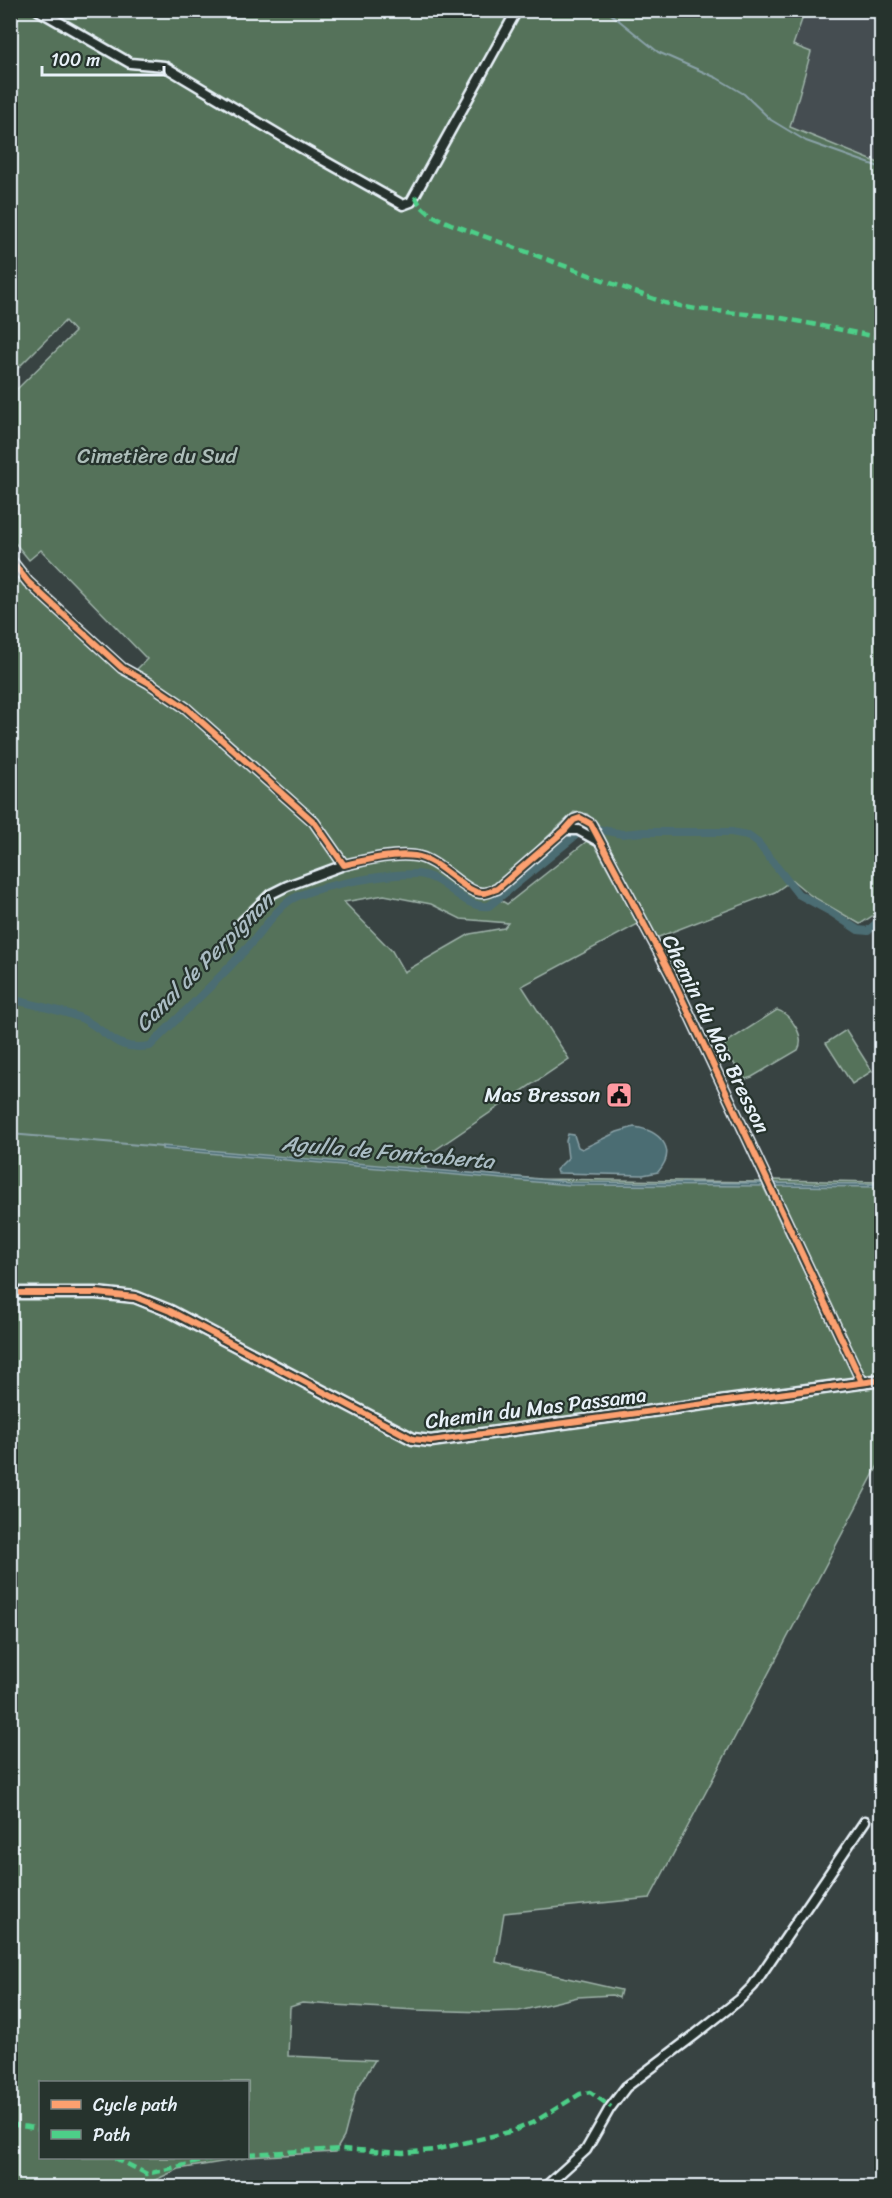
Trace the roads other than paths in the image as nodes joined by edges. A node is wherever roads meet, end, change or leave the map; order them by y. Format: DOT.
graph roads {
  1 [pos="38,10"];
  2 [pos="517,10"];
  3 [pos="10,559"];
  4 [pos="565,830"];
  5 [pos="601,843"];
  6 [pos="345,865"];
  7 [pos="242,922"];
  8 [pos="10,1293"];
  9 [pos="882,1380"];
  10 [pos="862,1382"];
  11 [pos="865,1821"];
  12 [pos="544,2187"];
  1 -- 2 [label="street"];
  3 -- 6 [label="street"];
  4 -- 5 [label="street"];
  4 -- 5 [label="street, Chemin du Mas Bresson"];
  4 -- 6 [label="street, Chemin du Mas Bresson"];
  5 -- 10 [label="street, Chemin du Mas Bresson"];
  6 -- 7 [label="street"];
  8 -- 10 [label="street, Chemin du Mas Passama"];
  9 -- 10 [label="street, Chemin du Mas Passama"];
  11 -- 12 [label="street"];
}
